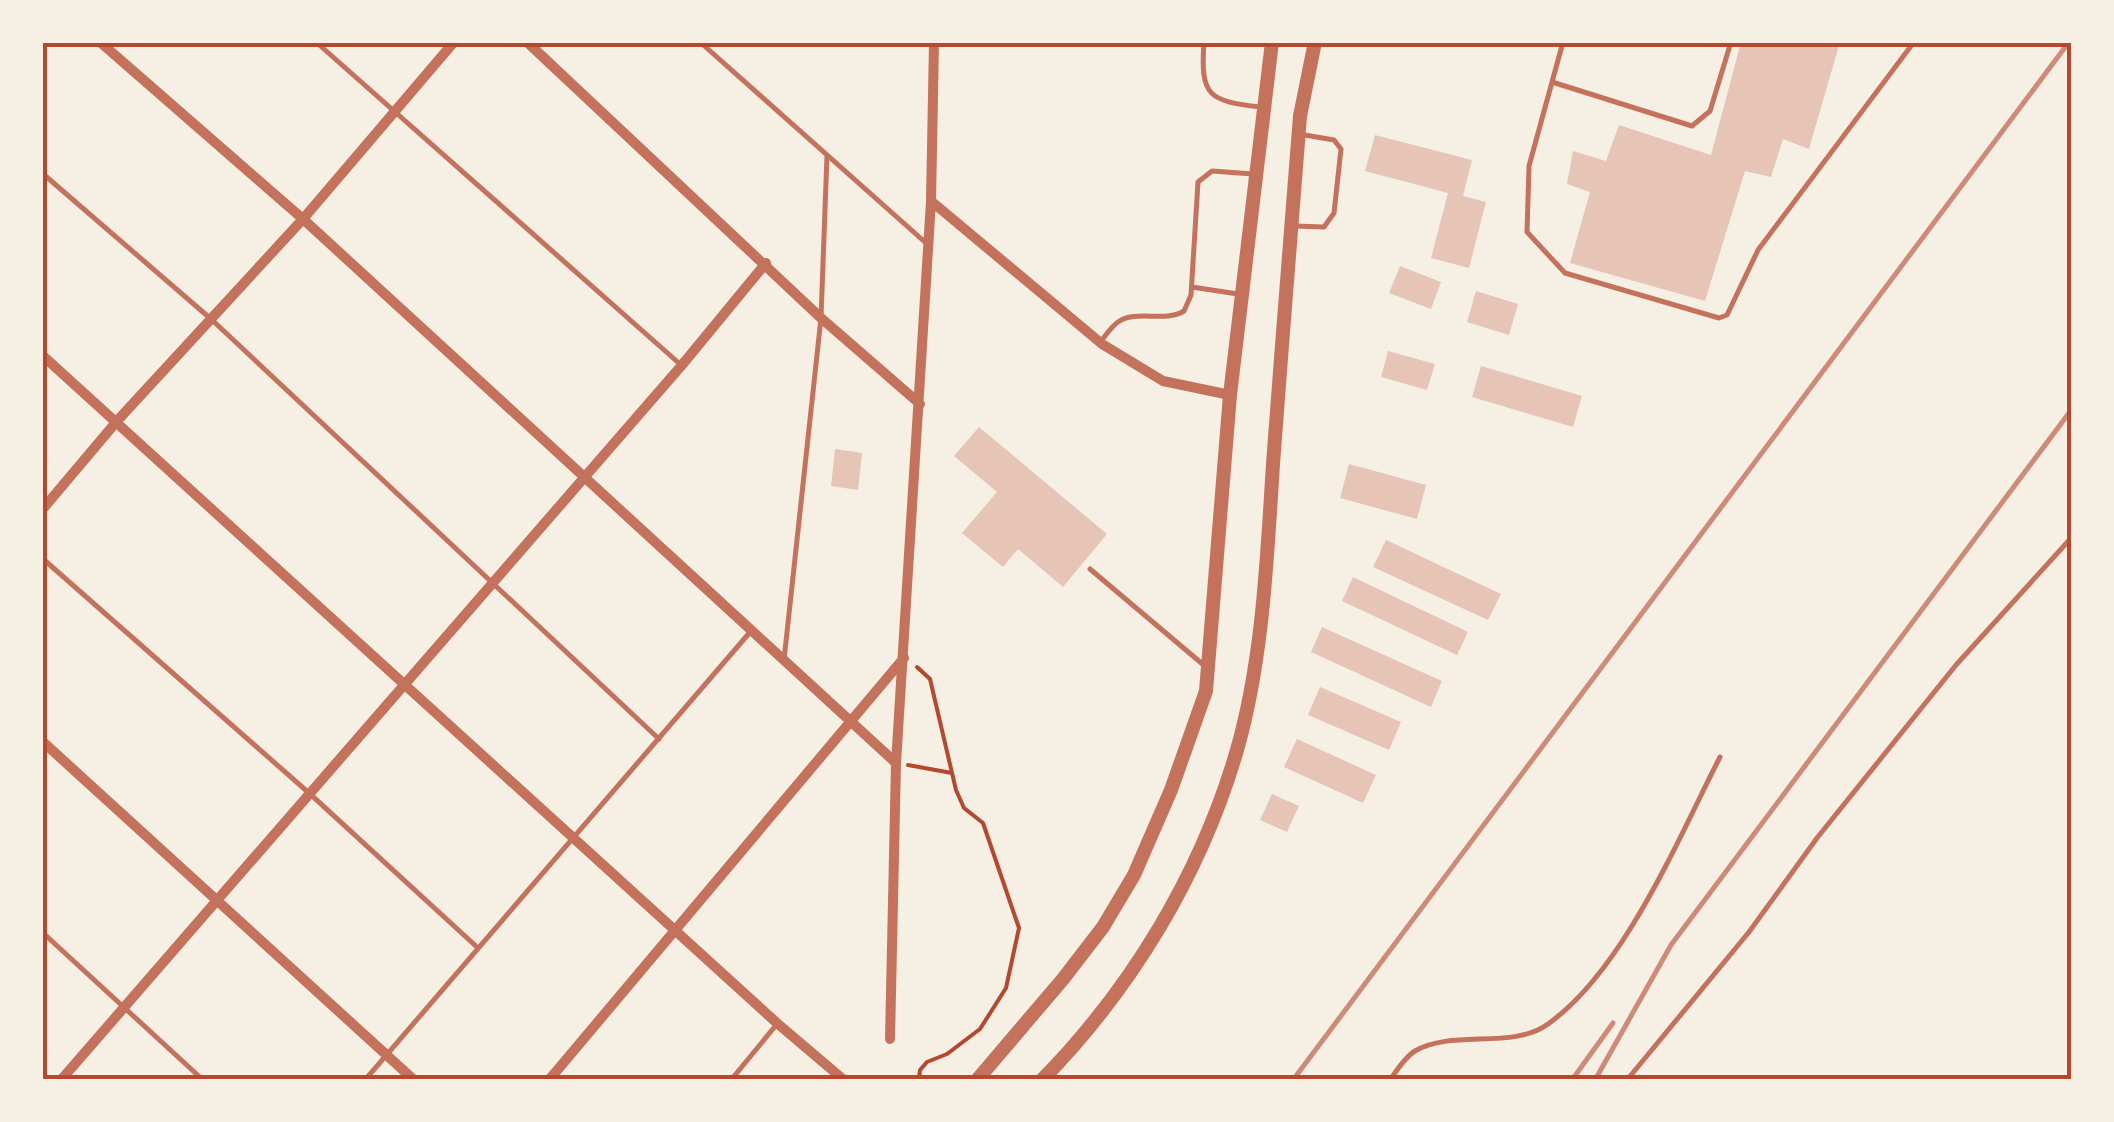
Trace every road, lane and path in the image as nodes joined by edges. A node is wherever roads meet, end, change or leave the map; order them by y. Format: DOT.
graph roads {
  1 [pos="100,42"];
  2 [pos="316,42"];
  3 [pos="454,42"];
  4 [pos="528,42"];
  5 [pos="700,42"];
  6 [pos="934,42"];
  7 [pos="1204,42"];
  8 [pos="1272,42"];
  9 [pos="1314,42"];
  10 [pos="1563,42"];
  11 [pos="1730,42"];
  12 [pos="1914,42"];
  13 [pos="1552,82"];
  14 [pos="1264,108"];
  15 [pos="394,112"];
  16 [pos="1299,134"];
  17 [pos="827,156"];
  18 [pos="42,172"];
  19 [pos="1256,174"];
  20 [pos="931,200"];
  21 [pos="304,219"];
  22 [pos="1291,226"];
  23 [pos="929,246"];
  24 [pos="766,263"];
  25 [pos="1192,287"];
  26 [pos="1242,294"];
  27 [pos="822,318"];
  28 [pos="211,319"];
  29 [pos="1100,342"];
  30 [pos="42,355"];
  31 [pos="682,366"];
  32 [pos="1230,395"];
  33 [pos="920,404"];
  34 [pos="117,420"];
  35 [pos="585,475"];
  36 [pos="42,510"];
  37 [pos="2072,537"];
  38 [pos="42,558"];
  39 [pos="1090,569"];
  40 [pos="493,582"];
  41 [pos="752,632"];
  42 [pos="904,657"];
  43 [pos="784,662"];
  44 [pos="1208,669"];
  45 [pos="402,685"];
  46 [pos="851,722"];
  47 [pos="659,739"];
  48 [pos="42,741"];
  49 [pos="1720,757"];
  50 [pos="896,763"];
  51 [pos="952,773"];
  52 [pos="309,793"];
  53 [pos="573,838"];
  54 [pos="216,901"];
  55 [pos="42,932"];
  56 [pos="676,932"];
  57 [pos="478,948"];
  58 [pos="124,1006"];
  59 [pos="778,1024"];
  60 [pos="890,1039"];
  61 [pos="386,1055"];
  62 [pos="61,1080"];
  63 [pos="203,1080"];
  64 [pos="364,1080"];
  65 [pos="414,1080"];
  66 [pos="550,1080"];
  67 [pos="731,1080"];
  68 [pos="844,1080"];
  69 [pos="919,1080"];
  70 [pos="977,1080"];
  71 [pos="1042,1080"];
  72 [pos="1390,1080"];
  73 [pos="1626,1080"];
  1 -- 21 [label="street"];
  2 -- 15 [label="lane"];
  3 -- 15 [label="street"];
  4 -- 24 [label="street"];
  5 -- 17 [label="lane"];
  6 -- 20 [label="street"];
  7 -- 14 [label="lane"];
  8 -- 14 [label="street"];
  9 -- 16 [label="street"];
  10 -- 13 [label="lane"];
  11 -- 13 [label="lane"];
  12 -- 13 [label="lane"];
  14 -- 19 [label="street"];
  15 -- 21 [label="street"];
  15 -- 31 [label="lane"];
  16 -- 22 [label="street"];
  16 -- 22 [label="lane"];
  17 -- 23 [label="lane"];
  17 -- 27 [label="lane"];
  18 -- 28 [label="lane"];
  19 -- 25 [label="lane"];
  19 -- 26 [label="street"];
  20 -- 23 [label="street"];
  20 -- 29 [label="street"];
  21 -- 28 [label="street"];
  21 -- 35 [label="street"];
  22 -- 71 [label="street"];
  23 -- 33 [label="street"];
  24 -- 27 [label="street"];
  24 -- 31 [label="street"];
  25 -- 26 [label="lane"];
  25 -- 29 [label="lane"];
  26 -- 32 [label="street"];
  27 -- 33 [label="street"];
  27 -- 43 [label="lane"];
  28 -- 34 [label="street"];
  28 -- 40 [label="lane"];
  29 -- 32 [label="street"];
  30 -- 34 [label="street"];
  31 -- 35 [label="street"];
  32 -- 44 [label="street"];
  33 -- 42 [label="street"];
  34 -- 36 [label="street"];
  34 -- 45 [label="street"];
  35 -- 40 [label="street"];
  35 -- 41 [label="street"];
  37 -- 73 [label="lane"];
  38 -- 52 [label="lane"];
  39 -- 44 [label="lane"];
  40 -- 45 [label="street"];
  40 -- 47 [label="lane"];
  41 -- 43 [label="street"];
  41 -- 47 [label="lane"];
  42 -- 46 [label="street"];
  42 -- 50 [label="street"];
  42 -- 51 [label="path"];
  43 -- 46 [label="street"];
  44 -- 70 [label="street"];
  45 -- 52 [label="street"];
  45 -- 53 [label="street"];
  46 -- 50 [label="street"];
  46 -- 56 [label="street"];
  47 -- 53 [label="lane"];
  48 -- 54 [label="street"];
  49 -- 72 [label="lane"];
  50 -- 51 [label="path"];
  50 -- 60 [label="street"];
  51 -- 69 [label="path"];
  52 -- 54 [label="street"];
  52 -- 57 [label="lane"];
  53 -- 56 [label="street"];
  53 -- 57 [label="lane"];
  54 -- 58 [label="street"];
  54 -- 61 [label="street"];
  55 -- 58 [label="lane"];
  56 -- 59 [label="street"];
  56 -- 66 [label="street"];
  57 -- 61 [label="lane"];
  58 -- 62 [label="street"];
  58 -- 63 [label="lane"];
  59 -- 67 [label="lane"];
  59 -- 68 [label="street"];
  61 -- 64 [label="lane"];
  61 -- 65 [label="street"];
}
